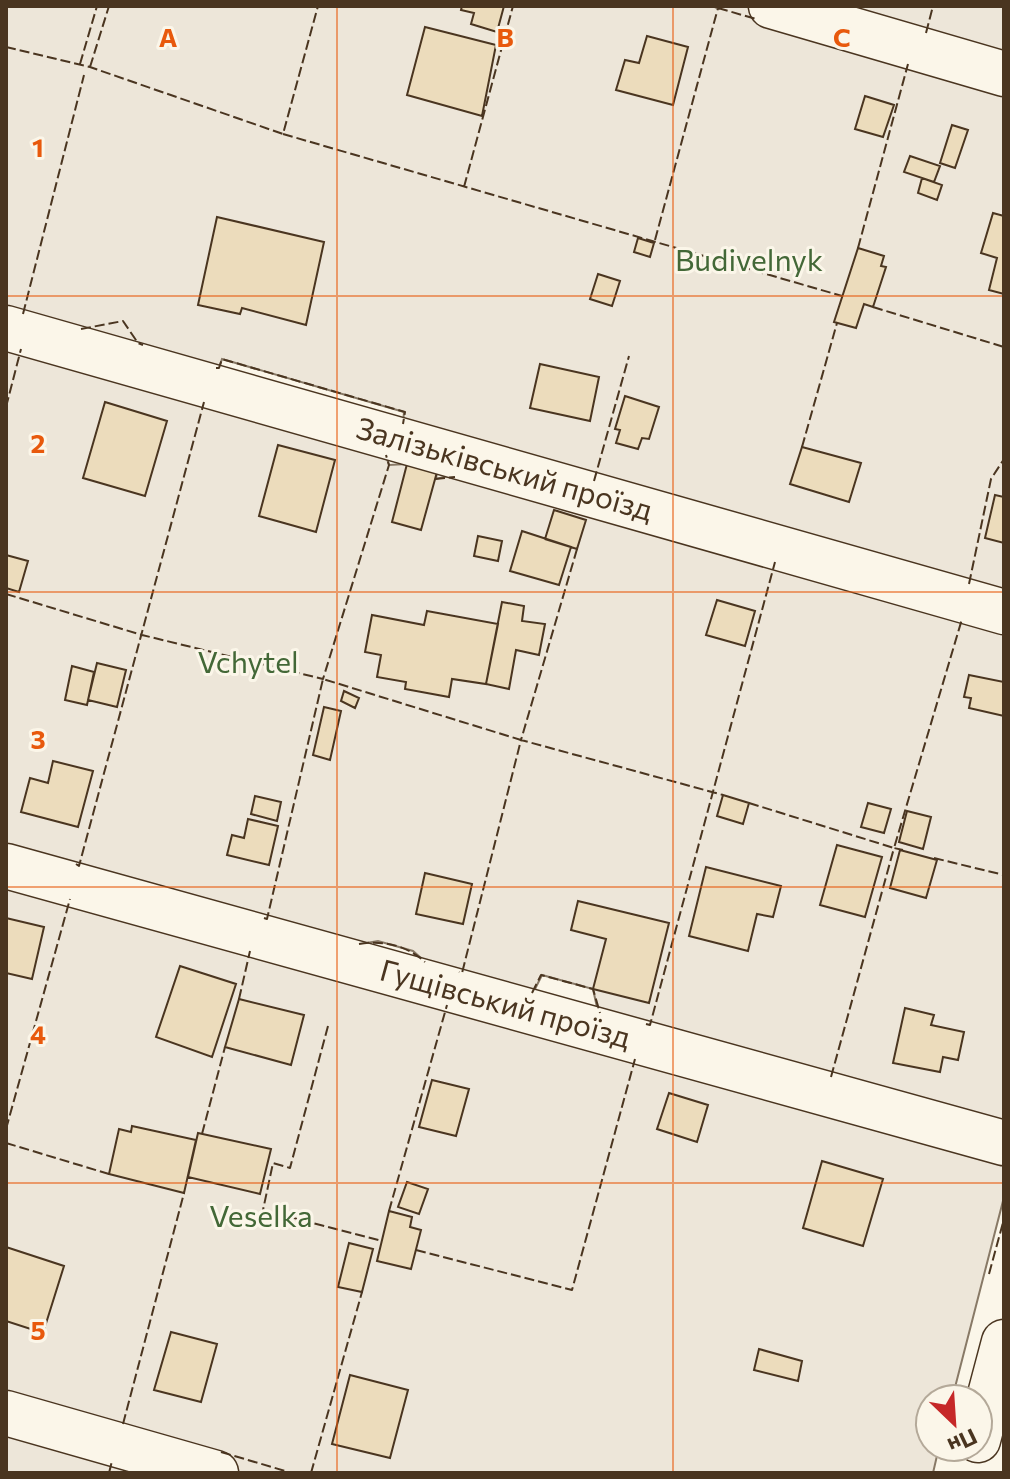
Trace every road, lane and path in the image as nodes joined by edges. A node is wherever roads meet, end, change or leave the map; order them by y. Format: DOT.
graph roads {
  1 [pos="771,6"];
  2 [pos="1004,74"];
  3 [pos="6,328"];
  4 [pos="1004,612"];
  5 [pos="6,866"];
  6 [pos="1004,1143"];
  7 [pos="1004,1342"];
  8 [pos="993,1383"];
  9 [pos="6,1413"];
  10 [pos="216,1473"];
  1 -- 2 [label="lane"];
  3 -- 4 [label="lane, Залізьківський проїзд"];
  5 -- 6 [label="lane, Гущівський проїзд"];
  7 -- 8 [label="lane"];
  9 -- 10 [label="lane"];
}
